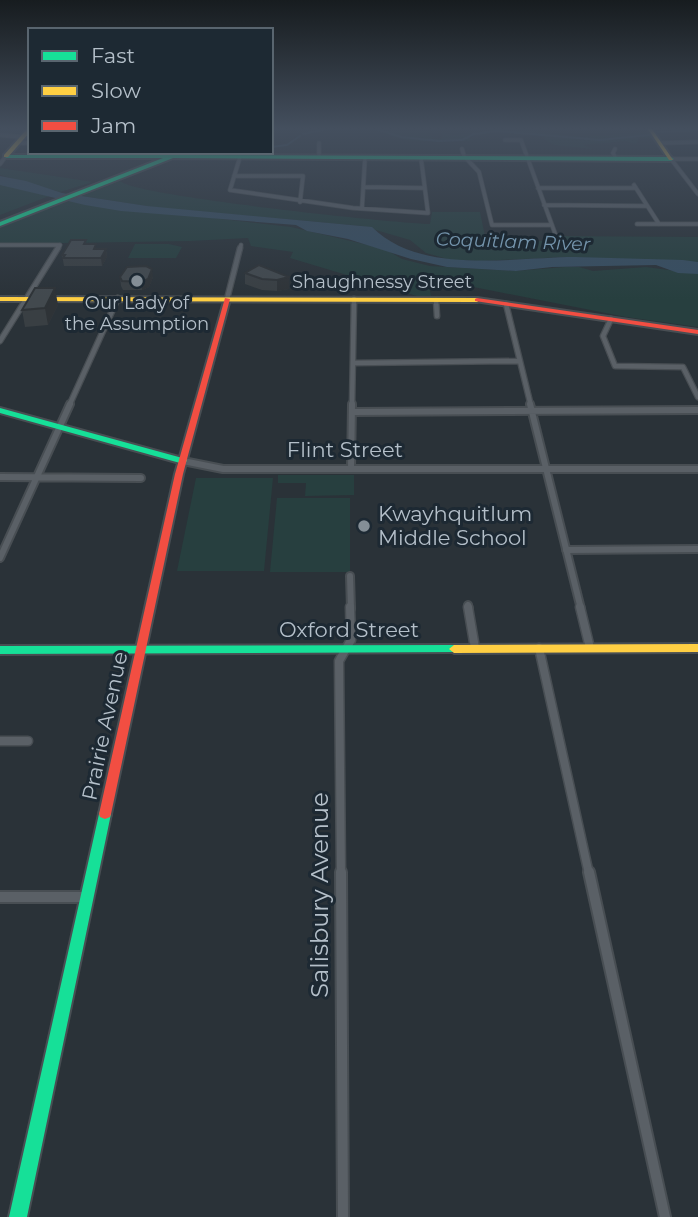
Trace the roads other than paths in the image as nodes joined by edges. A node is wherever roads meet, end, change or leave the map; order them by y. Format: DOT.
graph roads {
  1 [pos="95,186"];
  2 [pos="231,186"];
  3 [pos="302,186"];
  4 [pos="482,186"];
  5 [pos="92,187"];
  6 [pos="364,187"];
  7 [pos="424,188"];
  8 [pos="538,188"];
  9 [pos="300,202"];
  10 [pos="544,205"];
  11 [pos="646,206"];
  12 [pos="362,208"];
  13 [pos="0,222"];
  14 [pos="637,224"];
  15 [pos="659,224"];
  16 [pos="698,224"];
  17 [pos="552,225"];
  18 [pos="555,236"];
  19 [pos="0,245"];
  20 [pos="241,245"];
  21 [pos="0,298"];
  22 [pos="26,298"];
  23 [pos="118,299"];
  24 [pos="354,299"];
  25 [pos="436,300"];
  26 [pos="225,304"];
  27 [pos="506,304"];
  28 [pos="437,316"];
  29 [pos="611,319"];
  30 [pos="698,331"];
  31 [pos="0,341"];
  32 [pos="520,361"];
  33 [pos="354,363"];
  34 [pos="698,397"];
  35 [pos="0,410"];
  36 [pos="698,410"];
  37 [pos="533,411"];
  38 [pos="353,412"];
  39 [pos="60,426"];
  40 [pos="183,461"];
  41 [pos="698,468"];
  42 [pos="351,469"];
  43 [pos="547,470"];
  44 [pos="0,477"];
  45 [pos="36,477"];
  46 [pos="141,478"];
  47 [pos="698,548"];
  48 [pos="566,550"];
  49 [pos="0,558"];
  50 [pos="350,576"];
  51 [pos="468,605"];
  52 [pos="475,648"];
  53 [pos="539,648"];
  54 [pos="590,648"];
  55 [pos="698,648"];
  56 [pos="346,649"];
  57 [pos="0,650"];
  58 [pos="142,650"];
  59 [pos="0,741"];
  60 [pos="28,741"];
  61 [pos="0,897"];
  62 [pos="87,897"];
  63 [pos="18,1217"];
  64 [pos="343,1217"];
  65 [pos="666,1217"];
  1 -- 5 [label="main road"];
  2 -- 9 [label="street"];
  3 -- 9 [label="street"];
  4 -- 17 [label="street"];
  5 -- 13 [label="main road"];
  6 -- 7 [label="street"];
  6 -- 12 [label="street"];
  7 -- 12 [label="street"];
  8 -- 10 [label="street"];
  8 -- 11 [label="street"];
  9 -- 12 [label="street"];
  10 -- 11 [label="street"];
  10 -- 17 [label="street"];
  11 -- 15 [label="street"];
  14 -- 15 [label="street"];
  15 -- 16 [label="street"];
  17 -- 18 [label="street"];
  19 -- 22 [label="street"];
  20 -- 26 [label="street, Prairie Avenue"];
  21 -- 22 [label="main road, Shaughnessy Street"];
  22 -- 23 [label="main road, Shaughnessy Street"];
  22 -- 31 [label="street"];
  23 -- 26 [label="main road, Shaughnessy Street"];
  23 -- 39 [label="street"];
  24 -- 25 [label="main road, Shaughnessy Street"];
  24 -- 26 [label="main road, Shaughnessy Street"];
  24 -- 33 [label="street"];
  25 -- 27 [label="main road, Shaughnessy Street"];
  25 -- 28 [label="street"];
  26 -- 40 [label="main road, Prairie Avenue"];
  27 -- 29 [label="main road, Shaughnessy Street"];
  27 -- 32 [label="street"];
  29 -- 30 [label="main road, Shaughnessy Street"];
  29 -- 34 [label="street"];
  32 -- 33 [label="street"];
  32 -- 37 [label="street"];
  33 -- 38 [label="street"];
  35 -- 39 [label="main road, Flint Street"];
  36 -- 37 [label="street"];
  37 -- 38 [label="street"];
  37 -- 43 [label="street"];
  38 -- 42 [label="street"];
  39 -- 40 [label="main road, Flint Street"];
  39 -- 45 [label="street"];
  40 -- 42 [label="street, Flint Street"];
  40 -- 58 [label="main road, Prairie Avenue"];
  41 -- 43 [label="street, Flint Street"];
  42 -- 43 [label="street, Flint Street"];
  43 -- 48 [label="street"];
  44 -- 45 [label="street"];
  45 -- 46 [label="street"];
  45 -- 49 [label="street"];
  47 -- 48 [label="street"];
  48 -- 54 [label="street"];
  50 -- 56 [label="street, Salisbury Avenue"];
  51 -- 52 [label="street"];
  52 -- 53 [label="main road, Oxford Street"];
  52 -- 56 [label="main road, Oxford Street"];
  53 -- 54 [label="main road, Oxford Street"];
  53 -- 65 [label="street"];
  54 -- 55 [label="main road, Oxford Street"];
  56 -- 58 [label="main road, Oxford Street"];
  56 -- 64 [label="street, Salisbury Avenue"];
  57 -- 58 [label="main road, Oxford Street"];
  58 -- 62 [label="main road, Prairie Avenue"];
  59 -- 60 [label="street"];
  61 -- 62 [label="street"];
  62 -- 63 [label="main road, Prairie Avenue"];
}
